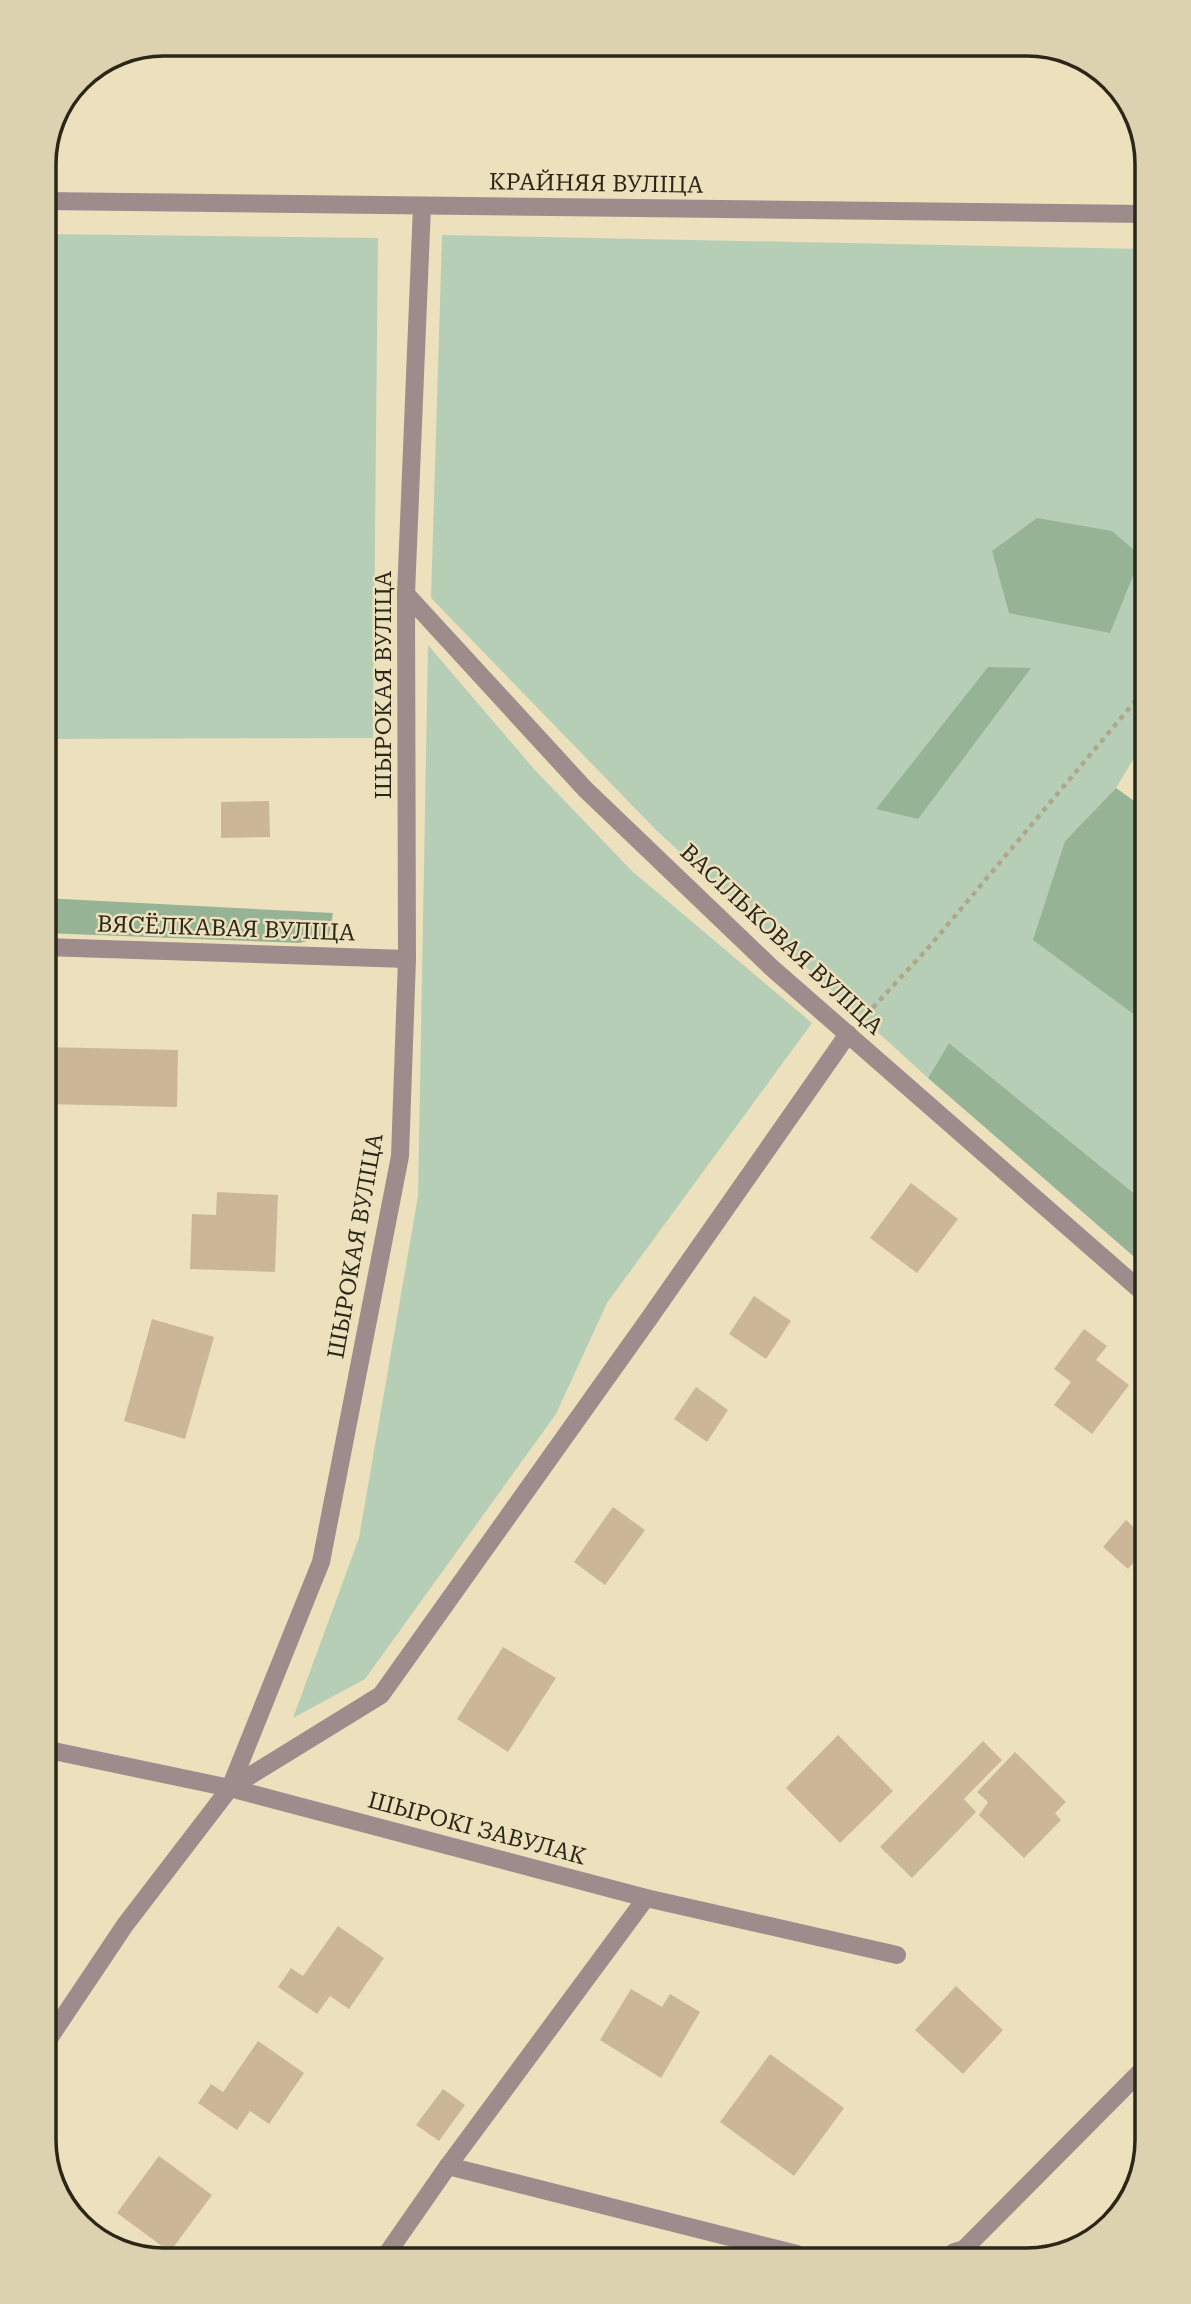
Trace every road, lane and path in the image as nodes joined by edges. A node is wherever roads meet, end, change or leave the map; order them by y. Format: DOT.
graph roads {
  1 [pos="56,201"];
  2 [pos="422,206"];
  3 [pos="1135,214"];
  4 [pos="406,594"];
  5 [pos="1135,701"];
  6 [pos="56,947"];
  7 [pos="407,959"];
  8 [pos="848,1034"];
  9 [pos="1135,1285"];
  10 [pos="56,1752"];
  11 [pos="230,1788"];
  12 [pos="646,1898"];
  13 [pos="897,1955"];
  14 [pos="56,2028"];
  15 [pos="1135,2077"];
  16 [pos="448,2166"];
  17 [pos="391,2248"];
  18 [pos="773,2248"];
  19 [pos="965,2248"];
  1 -- 2 [label="street, КРАЙНЯЯ ВУЛІЦА"];
  2 -- 3 [label="street, КРАЙНЯЯ ВУЛІЦА"];
  2 -- 4 [label="street, ШЫРОКАЯ ВУЛІЦА"];
  4 -- 7 [label="street, ШЫРОКАЯ ВУЛІЦА"];
  4 -- 8 [label="street, ВАСІЛЬКОВАЯ ВУЛІЦА"];
  5 -- 8 [label="path"];
  6 -- 7 [label="street, ВЯСЁЛКАВАЯ ВУЛІЦА"];
  7 -- 11 [label="street, ШЫРОКАЯ ВУЛІЦА"];
  8 -- 9 [label="street, ВАСІЛЬКОВАЯ ВУЛІЦА"];
  8 -- 11 [label="street"];
  10 -- 11 [label="street, ШЫРОКІ ЗАВУЛАК"];
  11 -- 12 [label="street, ШЫРОКІ ЗАВУЛАК"];
  11 -- 14 [label="street, ШЫРОКАЯ ВУЛІЦА"];
  12 -- 13 [label="street, ШЫРОКІ ЗАВУЛАК"];
  12 -- 16 [label="street"];
  15 -- 19 [label="street"];
  16 -- 17 [label="street"];
  16 -- 18 [label="street"];
}
